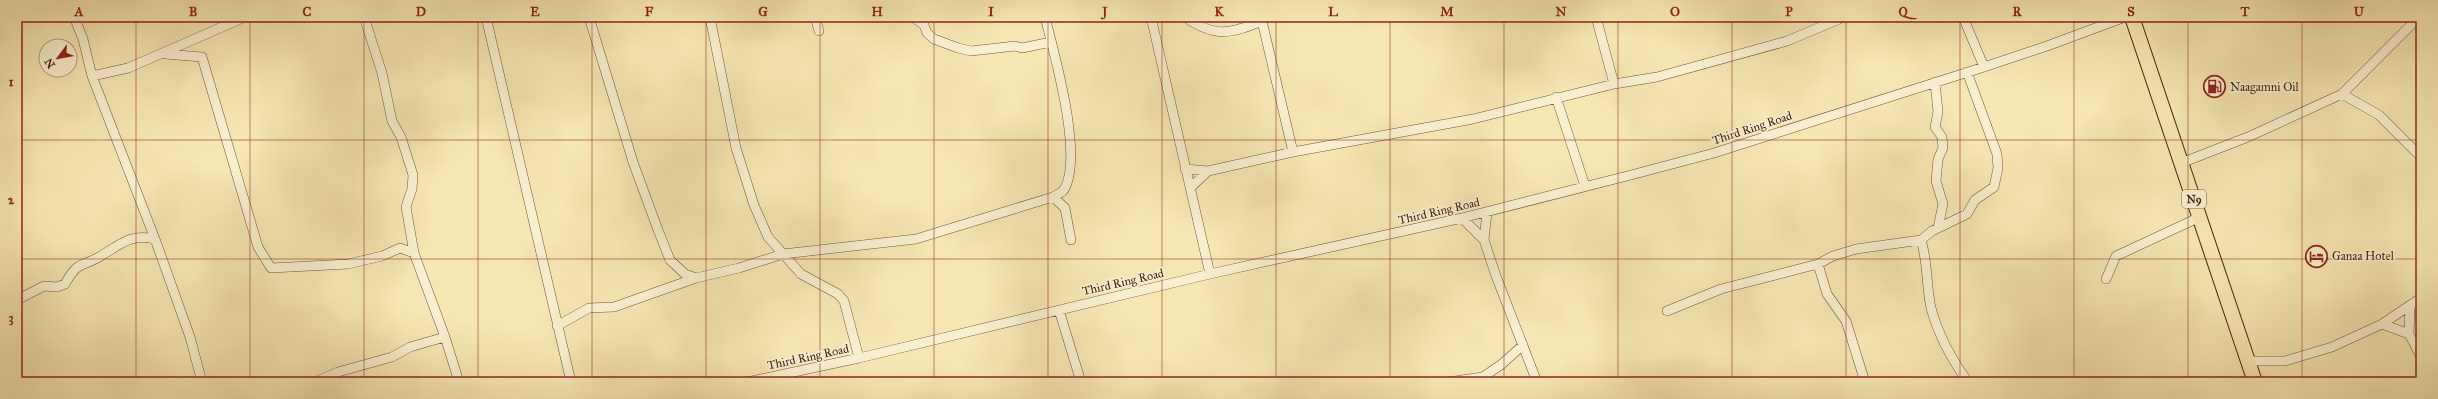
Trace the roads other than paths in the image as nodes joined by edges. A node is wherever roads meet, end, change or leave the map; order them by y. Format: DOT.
graph roads {
  1 [pos="74,17"];
  2 [pos="246,17"];
  3 [pos="364,17"];
  4 [pos="486,17"];
  5 [pos="589,17"];
  6 [pos="710,17"];
  7 [pos="815,17"];
  8 [pos="913,17"];
  9 [pos="1045,17"];
  10 [pos="1151,17"];
  11 [pos="1185,17"];
  12 [pos="1596,17"];
  13 [pos="1844,17"];
  14 [pos="1964,17"];
  15 [pos="2125,17"];
  16 [pos="2132,17"];
  17 [pos="2419,17"];
  18 [pos="1262,19"];
  19 [pos="819,31"];
  20 [pos="1051,42"];
  21 [pos="165,54"];
  22 [pos="1984,67"];
  23 [pos="1967,72"];
  24 [pos="92,76"];
  25 [pos="1935,82"];
  26 [pos="1614,84"];
  27 [pos="2342,94"];
  28 [pos="1556,97"];
  29 [pos="1293,152"];
  30 [pos="2421,157"];
  31 [pos="2181,163"];
  32 [pos="1185,169"];
  33 [pos="1208,172"];
  34 [pos="1585,186"];
  35 [pos="1190,188"];
  36 [pos="1053,197"];
  37 [pos="1487,212"];
  38 [pos="2200,217"];
  39 [pos="1462,218"];
  40 [pos="1938,228"];
  41 [pos="156,239"];
  42 [pos="1071,240"];
  43 [pos="1484,240"];
  44 [pos="1921,240"];
  45 [pos="414,253"];
  46 [pos="784,254"];
  47 [pos="1818,264"];
  48 [pos="1210,274"];
  49 [pos="696,278"];
  50 [pos="2106,279"];
  51 [pos="2421,298"];
  52 [pos="17,300"];
  53 [pos="2410,305"];
  54 [pos="1059,310"];
  55 [pos="1667,312"];
  56 [pos="2382,324"];
  57 [pos="557,326"];
  58 [pos="2409,334"];
  59 [pos="445,337"];
  60 [pos="1522,345"];
  61 [pos="2421,357"];
  62 [pos="859,358"];
  63 [pos="2248,361"];
  64 [pos="202,382"];
  65 [pos="315,382"];
  66 [pos="459,382"];
  67 [pos="571,382"];
  68 [pos="747,382"];
  69 [pos="1081,382"];
  70 [pos="1448,382"];
  71 [pos="1537,382"];
  72 [pos="1865,382"];
  73 [pos="1968,382"];
  74 [pos="2255,382"];
  1 -- 24 [label="street"];
  2 -- 21 [label="street"];
  3 -- 45 [label="street"];
  4 -- 57 [label="street"];
  5 -- 49 [label="street"];
  6 -- 46 [label="street"];
  7 -- 19 [label="street"];
  8 -- 20 [label="street"];
  9 -- 20 [label="street"];
  10 -- 32 [label="street"];
  11 -- 18 [label="street"];
  12 -- 26 [label="street"];
  13 -- 26 [label="street"];
  14 -- 22 [label="street"];
  15 -- 22 [label="street, Third Ring Road"];
  16 -- 31 [label="highway, N9"];
  17 -- 27 [label="street"];
  18 -- 29 [label="street"];
  20 -- 36 [label="street"];
  21 -- 24 [label="street"];
  21 -- 45 [label="street"];
  22 -- 23 [label="street, Third Ring Road"];
  23 -- 25 [label="street, Third Ring Road"];
  23 -- 40 [label="street"];
  24 -- 41 [label="street"];
  25 -- 34 [label="street, Third Ring Road"];
  25 -- 40 [label="street"];
  26 -- 28 [label="street"];
  27 -- 30 [label="street"];
  27 -- 31 [label="street"];
  28 -- 29 [label="street"];
  28 -- 34 [label="street"];
  29 -- 33 [label="street"];
  31 -- 38 [label="highway, N9"];
  32 -- 33 [label="street"];
  32 -- 35 [label="street"];
  33 -- 35 [label="street"];
  34 -- 37 [label="street, Third Ring Road"];
  35 -- 48 [label="street"];
  36 -- 42 [label="street"];
  36 -- 46 [label="street"];
  37 -- 39 [label="street, Third Ring Road"];
  37 -- 43 [label="street"];
  38 -- 50 [label="street"];
  38 -- 63 [label="highway, N9"];
  39 -- 43 [label="street"];
  39 -- 48 [label="street, Third Ring Road"];
  40 -- 44 [label="street"];
  41 -- 52 [label="street"];
  41 -- 64 [label="street"];
  43 -- 60 [label="street"];
  44 -- 47 [label="street"];
  44 -- 73 [label="street"];
  45 -- 59 [label="street"];
  46 -- 49 [label="street"];
  46 -- 62 [label="street"];
  47 -- 55 [label="street"];
  47 -- 72 [label="street"];
  48 -- 54 [label="street, Third Ring Road"];
  49 -- 57 [label="street"];
  51 -- 53 [label="street"];
  53 -- 56 [label="street"];
  53 -- 58 [label="street"];
  54 -- 62 [label="street, Third Ring Road"];
  54 -- 69 [label="street"];
  56 -- 58 [label="street"];
  56 -- 63 [label="street"];
  57 -- 67 [label="street"];
  58 -- 61 [label="street"];
  59 -- 65 [label="street"];
  59 -- 66 [label="street"];
  60 -- 70 [label="street"];
  60 -- 71 [label="street"];
  62 -- 68 [label="street, Third Ring Road"];
  63 -- 74 [label="highway, N9"];
}
